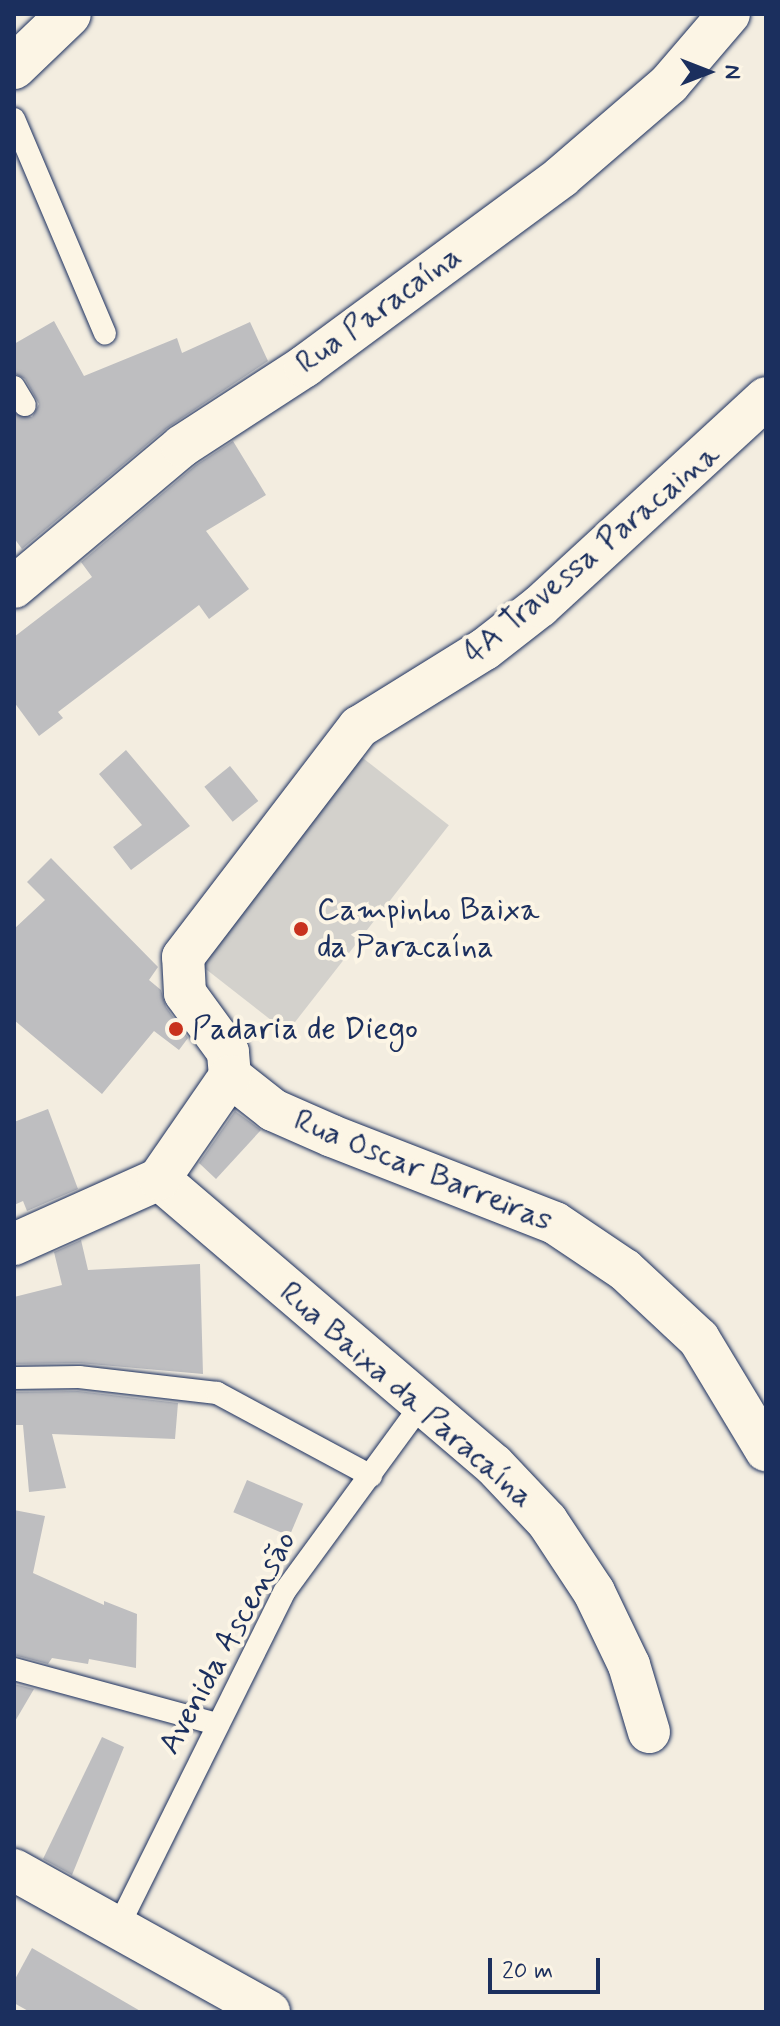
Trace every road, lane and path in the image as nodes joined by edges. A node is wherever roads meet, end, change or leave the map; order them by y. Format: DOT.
graph roads {
  1 [pos="69,14"];
  2 [pos="729,14"];
  3 [pos="14,67"];
  4 [pos="14,119"];
  5 [pos="105,333"];
  6 [pos="766,398"];
  7 [pos="14,587"];
  8 [pos="230,1076"];
  9 [pos="159,1179"];
  10 [pos="14,1244"];
  11 [pos="14,1378"];
  12 [pos="421,1405"];
  13 [pos="766,1450"];
  14 [pos="371,1476"];
  15 [pos="14,1669"];
  16 [pos="217,1724"];
  17 [pos="649,1732"];
  18 [pos="14,1870"];
  19 [pos="32,1896"];
  20 [pos="118,1927"];
  21 [pos="269,2012"];
  1 -- 3 [label="main road"];
  2 -- 7 [label="street, Rua Paracaína"];
  4 -- 5 [label="lane"];
  6 -- 8 [label="street, 4A Travessa Paracaina"];
  8 -- 9 [label="street"];
  8 -- 13 [label="street, Rua Oscar Barreiras"];
  9 -- 10 [label="street"];
  9 -- 12 [label="street, Rua Baixa da Paracaína"];
  11 -- 14 [label="lane"];
  12 -- 14 [label="lane, Avenida Ascensão"];
  12 -- 17 [label="street, Rua Baixa da Paracaína"];
  14 -- 16 [label="lane, Avenida Ascensão"];
  15 -- 16 [label="lane"];
  16 -- 20 [label="lane, Avenida Ascensão"];
  18 -- 19 [label="street"];
  19 -- 20 [label="street"];
  20 -- 21 [label="street"];
}
